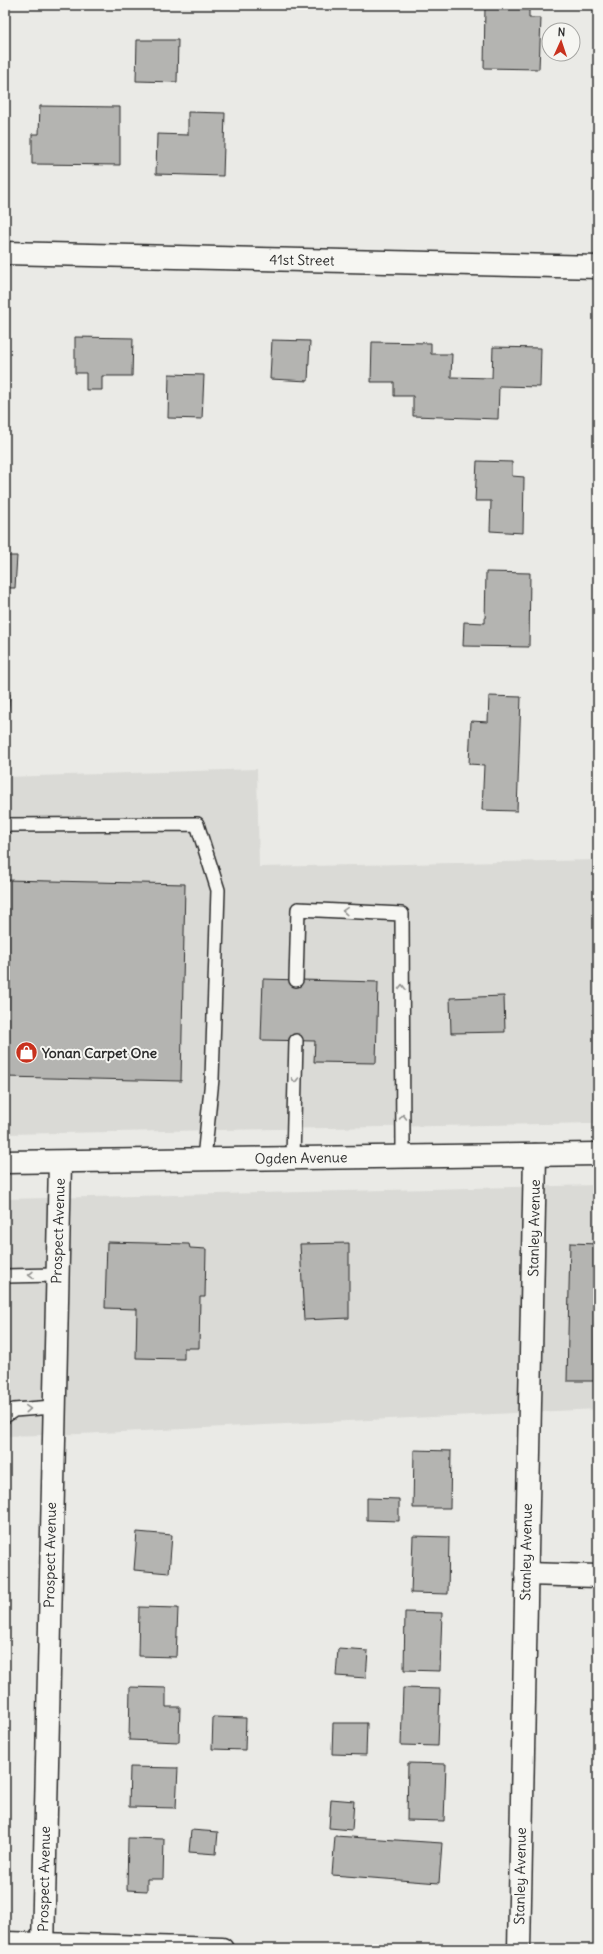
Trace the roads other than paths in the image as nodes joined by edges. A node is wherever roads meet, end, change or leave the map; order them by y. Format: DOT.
graph roads {
  1 [pos="5,253"];
  2 [pos="598,267"];
  3 [pos="5,825"];
  4 [pos="296,980"];
  5 [pos="296,1041"];
  6 [pos="598,1154"];
  7 [pos="535,1155"];
  8 [pos="403,1156"];
  9 [pos="293,1158"];
  10 [pos="204,1159"];
  11 [pos="5,1162"];
  12 [pos="60,1162"];
  13 [pos="56,1275"];
  14 [pos="5,1276"];
  15 [pos="53,1407"];
  16 [pos="5,1416"];
  17 [pos="526,1574"];
  18 [pos="598,1576"];
  19 [pos="5,1943"];
  20 [pos="43,1947"];
  21 [pos="222,1949"];
  22 [pos="519,1949"];
  1 -- 2 [label="street, 41st Street"];
  3 -- 10 [label="lane"];
  8 -- 4 [label="lane, one-way"];
  5 -- 9 [label="lane, one-way"];
  6 -- 7 [label="street, Ogden Avenue"];
  7 -- 8 [label="street, Ogden Avenue"];
  7 -- 17 [label="street, Stanley Avenue"];
  8 -- 9 [label="street, Ogden Avenue"];
  9 -- 10 [label="street, Ogden Avenue"];
  10 -- 12 [label="street, Ogden Avenue"];
  11 -- 12 [label="street, Ogden Avenue"];
  12 -- 13 [label="street, Prospect Avenue"];
  13 -- 14 [label="lane, one-way"];
  13 -- 15 [label="street, Prospect Avenue"];
  16 -- 15 [label="lane, one-way"];
  15 -- 20 [label="street, Prospect Avenue"];
  17 -- 18 [label="street"];
  17 -- 22 [label="street, Stanley Avenue"];
  19 -- 20 [label="street"];
  20 -- 21 [label="street"];
}
